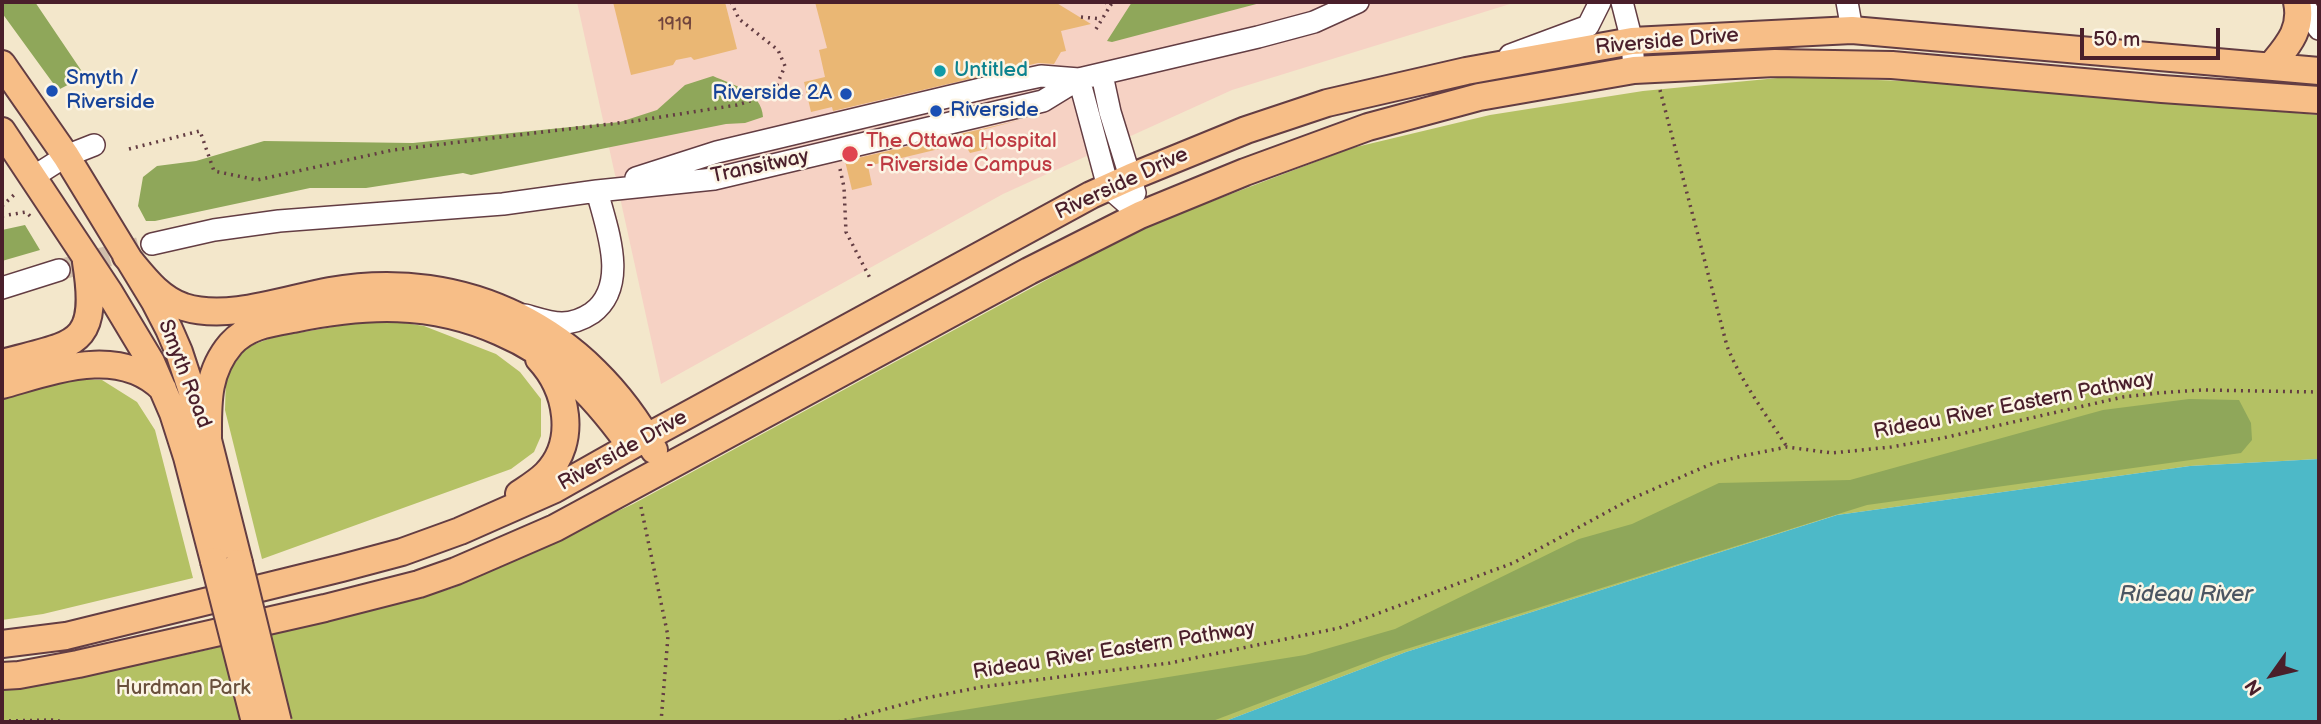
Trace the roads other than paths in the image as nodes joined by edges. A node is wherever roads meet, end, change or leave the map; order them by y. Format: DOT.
graph roads {
  1 [pos="1358,2"];
  2 [pos="1600,2"];
  3 [pos="1622,2"];
  4 [pos="1847,2"];
  5 [pos="2300,2"];
  6 [pos="1853,30"];
  7 [pos="2319,30"];
  8 [pos="1632,41"];
  9 [pos="2,64"];
  10 [pos="2270,66"];
  11 [pos="1634,70"];
  12 [pos="1466,71"];
  13 [pos="2319,71"];
  14 [pos="1102,75"];
  15 [pos="1079,79"];
  16 [pos="2319,100"];
  17 [pos="2,131"];
  18 [pos="94,145"];
  19 [pos="66,156"];
  20 [pos="33,177"];
  21 [pos="1120,182"];
  22 [pos="597,191"];
  23 [pos="1140,215"];
  24 [pos="152,244"];
  25 [pos="126,256"];
  26 [pos="85,257"];
  27 [pos="59,270"];
  28 [pos="2,288"];
  29 [pos="515,313"];
  30 [pos="528,347"];
  31 [pos="2,363"];
  32 [pos="2,385"];
  33 [pos="163,389"];
  34 [pos="208,440"];
  35 [pos="639,442"];
  36 [pos="651,483"];
  37 [pos="486,520"];
  38 [pos="226,562"];
  39 [pos="2,644"];
  40 [pos="2,676"];
  41 [pos="255,722"];
  42 [pos="278,722"];
  1 -- 14 [label="street, Transitway"];
  2 -- 12 [label="street"];
  3 -- 8 [label="street"];
  4 -- 6 [label="street"];
  5 -- 7 [label="street"];
  5 -- 10 [label="main road"];
  6 -- 8 [label="main road, Riverside Drive"];
  6 -- 10 [label="main road, Riverside Drive"];
  8 -- 11 [label="street"];
  8 -- 12 [label="main road, Riverside Drive"];
  9 -- 19 [label="main road, Smyth Road"];
  10 -- 13 [label="main road, Riverside Drive"];
  11 -- 16 [label="main road, Riverside Drive"];
  11 -- 23 [label="main road, Riverside Drive"];
  12 -- 21 [label="main road, Riverside Drive"];
  14 -- 15 [label="street, Transitway"];
  14 -- 21 [label="street"];
  15 -- 21 [label="street"];
  15 -- 22 [label="street, Transitway"];
  15 -- 22 [label="street, Transitway"];
  17 -- 20 [label="main road, Smyth Road"];
  18 -- 19 [label="street"];
  19 -- 20 [label="street"];
  19 -- 25 [label="main road, Smyth Road"];
  20 -- 26 [label="main road, Smyth Road"];
  21 -- 23 [label="street"];
  21 -- 35 [label="main road, Riverside Drive"];
  22 -- 24 [label="street, Transitway"];
  22 -- 29 [label="street"];
  23 -- 36 [label="main road, Riverside Drive"];
  25 -- 29 [label="main road"];
  25 -- 34 [label="main road, Smyth Road"];
  26 -- 31 [label="main road"];
  26 -- 33 [label="main road, Smyth Road"];
  27 -- 28 [label="street"];
  29 -- 35 [label="main road"];
  30 -- 34 [label="main road"];
  30 -- 35 [label="main road"];
  30 -- 37 [label="main road"];
  32 -- 33 [label="main road"];
  33 -- 38 [label="main road, Smyth Road"];
  34 -- 38 [label="main road, Smyth Road"];
  35 -- 36 [label="main road"];
  35 -- 37 [label="main road, Riverside Drive"];
  36 -- 40 [label="main road, Riverside Drive"];
  37 -- 39 [label="main road, Riverside Drive"];
  38 -- 41 [label="main road, Smyth Road, bridge"];
  38 -- 42 [label="main road, Smyth Road, bridge"];
}
